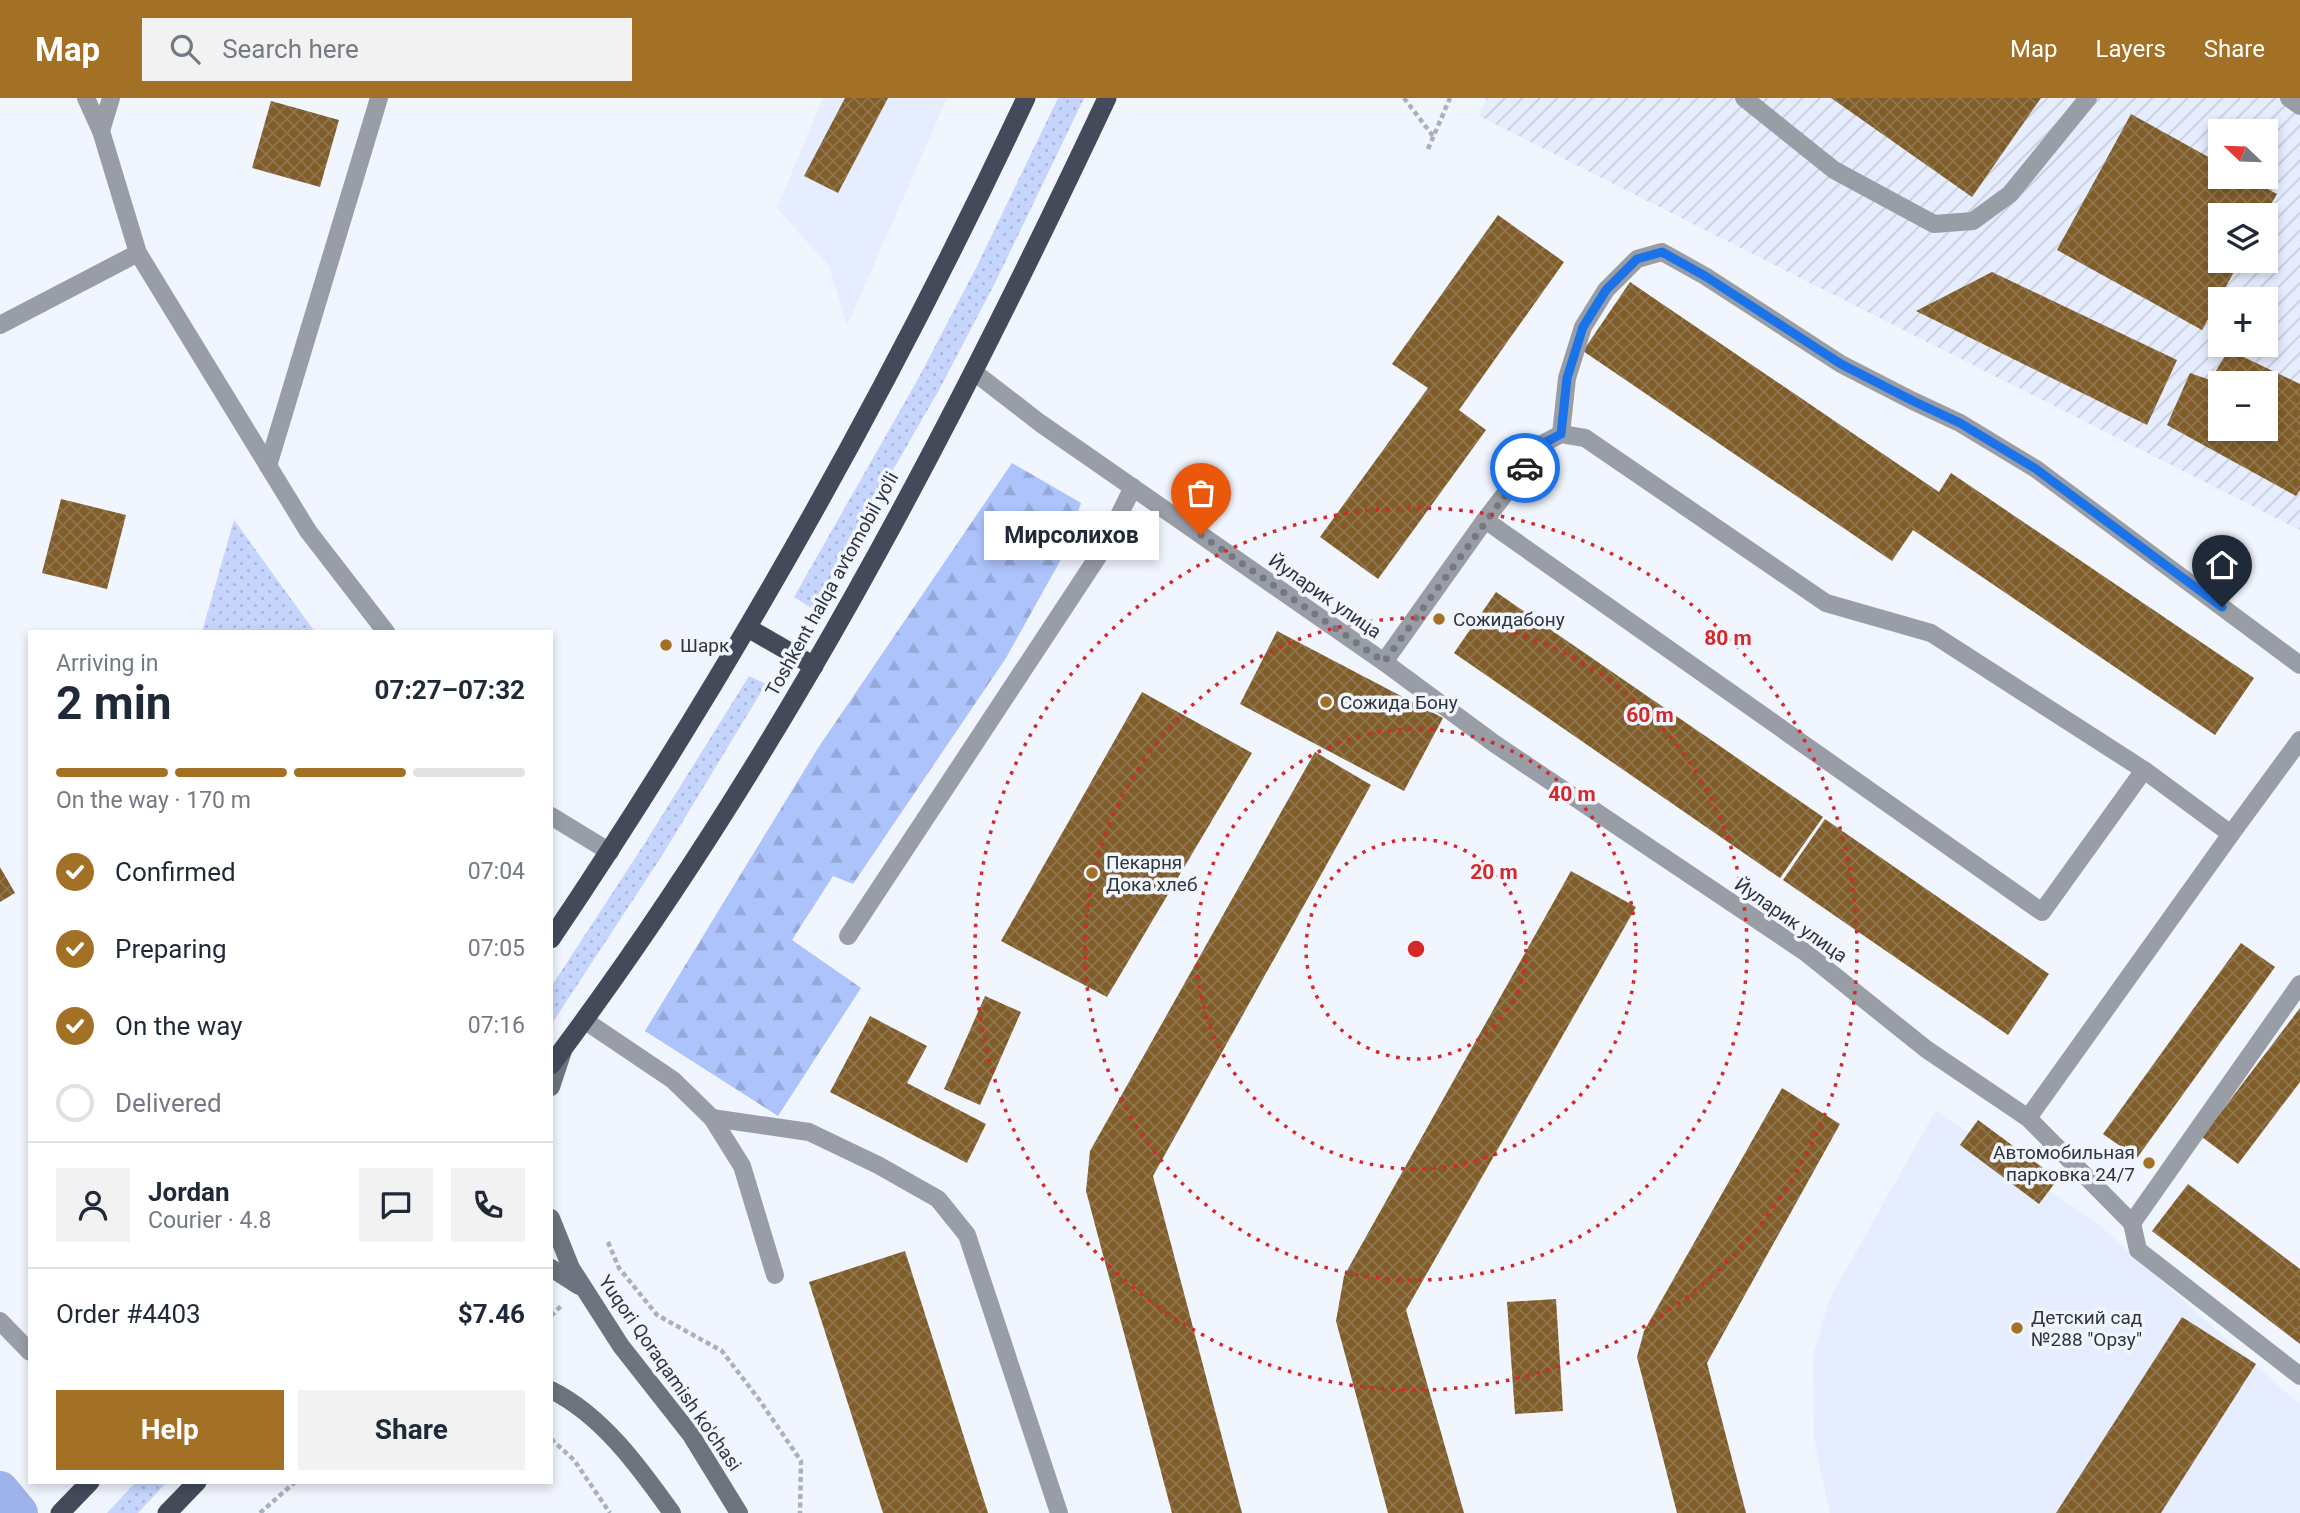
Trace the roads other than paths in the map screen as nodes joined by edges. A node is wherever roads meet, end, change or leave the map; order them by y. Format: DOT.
graph roads {
  1 [pos="86,98"];
  2 [pos="111,98"];
  3 [pos="379,98"];
  4 [pos="1026,98"];
  5 [pos="1107,98"];
  6 [pos="1744,98"];
  7 [pos="2088,98"];
  8 [pos="2289,98"];
  9 [pos="2300,106"];
  10 [pos="101,131"];
  11 [pos="138,253"];
  12 [pos="0,325"];
  13 [pos="974,372"];
  14 [pos="1561,434"];
  15 [pos="268,466"];
  16 [pos="1133,487"];
  17 [pos="1486,520"];
  18 [pos="748,628"];
  19 [pos="384,630"];
  20 [pos="1384,662"];
  21 [pos="2300,665"];
  22 [pos="814,666"];
  23 [pos="2300,740"];
  24 [pos="2144,770"];
  25 [pos="553,817"];
  26 [pos="2231,834"];
  27 [pos="610,852"];
  28 [pos="553,936"];
  29 [pos="848,936"];
  30 [pos="2300,984"];
  31 [pos="584,1020"];
  32 [pos="565,1048"];
  33 [pos="553,1063"];
  34 [pos="553,1081"];
  35 [pos="712,1118"];
  36 [pos="2028,1118"];
  37 [pos="553,1223"];
  38 [pos="2132,1223"];
  39 [pos="553,1269"];
  40 [pos="775,1275"];
  41 [pos="585,1290"];
  42 [pos="0,1321"];
  43 [pos="28,1350"];
  44 [pos="2300,1376"];
  45 [pos="553,1391"];
  46 [pos="88,1484"];
  47 [pos="195,1484"];
  48 [pos="60,1513"];
  49 [pos="167,1513"];
  50 [pos="672,1513"];
  51 [pos="740,1513"];
  52 [pos="1059,1513"];
  1 -- 10 [label="street"];
  2 -- 10 [label="street"];
  3 -- 15 [label="street"];
  4 -- 18 [label="highway"];
  5 -- 13 [label="highway, Toshkent halqa avtomobil yo'li"];
  6 -- 7 [label="street"];
  8 -- 9 [label="street"];
  10 -- 11 [label="street"];
  11 -- 12 [label="street"];
  11 -- 15 [label="street"];
  13 -- 16 [label="street, Йуларик улица"];
  13 -- 22 [label="highway, Toshkent halqa avtomobil yo'li"];
  14 -- 17 [label="street"];
  14 -- 21 [label="street"];
  14 -- 24 [label="street"];
  15 -- 19 [label="street"];
  16 -- 20 [label="street, Йуларик улица"];
  16 -- 29 [label="street"];
  17 -- 20 [label="street"];
  17 -- 24 [label="street"];
  18 -- 22 [label="highway"];
  18 -- 27 [label="highway"];
  20 -- 36 [label="street, Йуларик улица"];
  22 -- 31 [label="highway, Toshkent halqa avtomobil yo'li"];
  23 -- 26 [label="street"];
  24 -- 26 [label="street"];
  25 -- 27 [label="street"];
  26 -- 36 [label="street"];
  27 -- 28 [label="highway"];
  30 -- 38 [label="street"];
  31 -- 32 [label="highway, Toshkent halqa avtomobil yo'li"];
  31 -- 35 [label="street"];
  32 -- 33 [label="highway, Toshkent halqa avtomobil yo'li"];
  32 -- 34 [label="main road"];
  35 -- 40 [label="street"];
  35 -- 52 [label="street"];
  36 -- 38 [label="street, Йуларик улица"];
  37 -- 41 [label="main road, Yuqori Qoraqamish ko'chasi"];
  38 -- 44 [label="street"];
  39 -- 41 [label="main road"];
  41 -- 51 [label="main road, Yuqori Qoraqamish ko'chasi"];
  42 -- 43 [label="street"];
  45 -- 50 [label="main road"];
  46 -- 48 [label="highway"];
  47 -- 49 [label="highway"];
}
